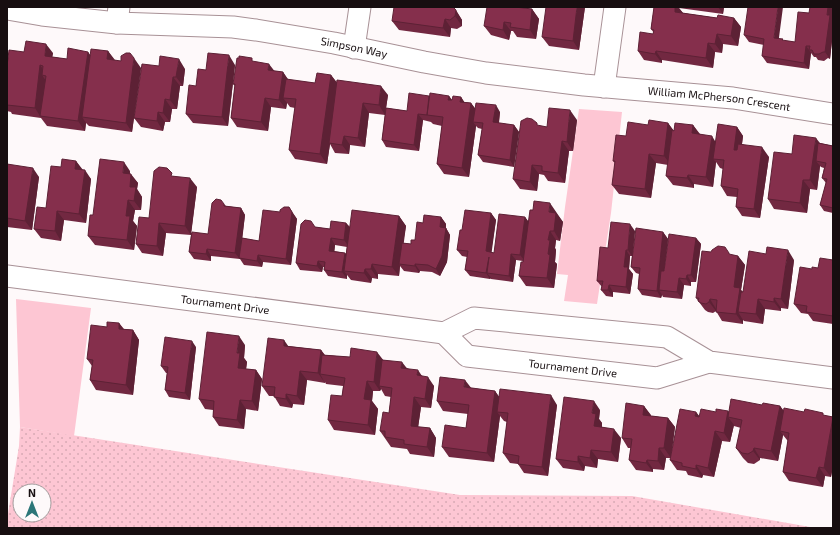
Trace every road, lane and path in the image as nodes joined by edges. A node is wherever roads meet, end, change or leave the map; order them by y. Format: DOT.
graph roads {
  1 [pos="360,7"];
  2 [pos="615,7"];
  3 [pos="7,9"];
  4 [pos="118,15"];
  5 [pos="354,48"];
  6 [pos="604,87"];
  7 [pos="833,114"];
  8 [pos="7,276"];
  9 [pos="444,333"];
  10 [pos="709,362"];
  11 [pos="833,378"];
  1 -- 5 [label="street"];
  2 -- 6 [label="street"];
  3 -- 4 [label="street, Simpson Way"];
  4 -- 5 [label="street, Simpson Way"];
  5 -- 6 [label="street, Simpson Way"];
  6 -- 7 [label="street, William McPherson Crescent"];
  8 -- 9 [label="street, Tournament Drive"];
  9 -- 10 [label="street, Tournament Drive"];
  9 -- 10 [label="street, Tournament Drive"];
  10 -- 11 [label="street, Tournament Drive"];
}
